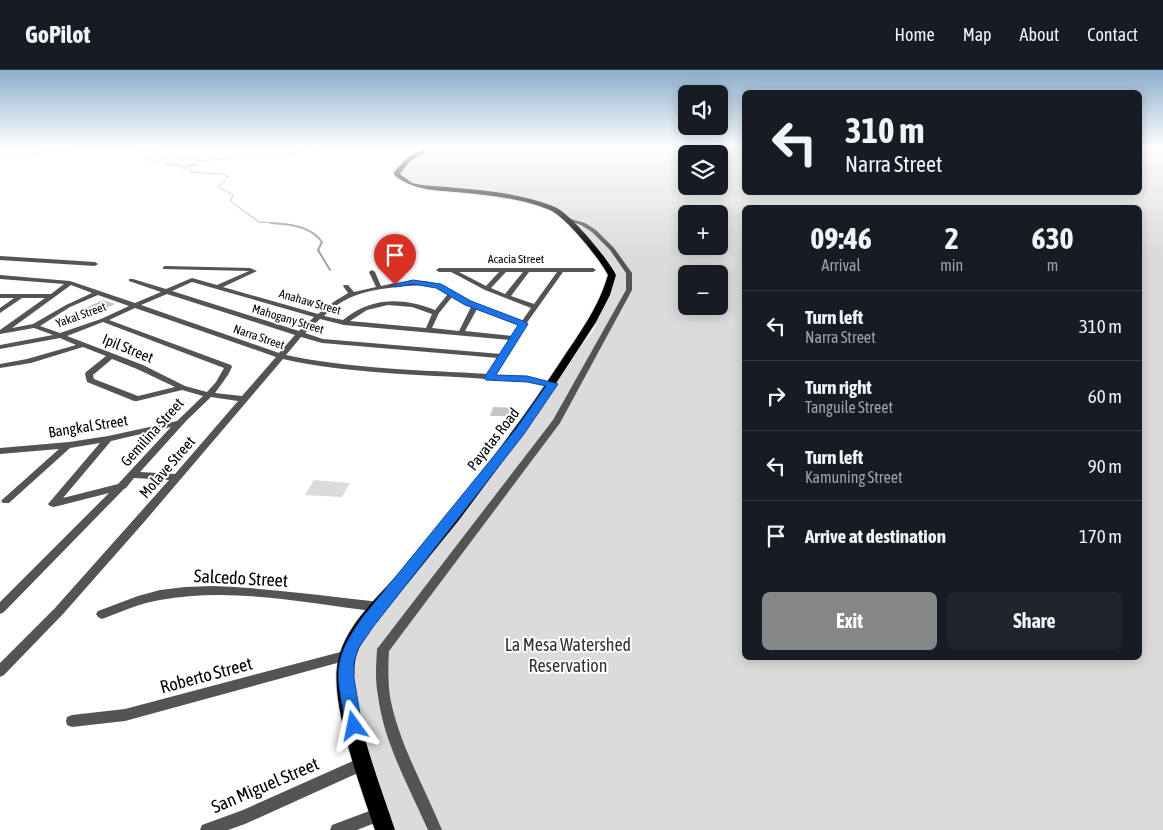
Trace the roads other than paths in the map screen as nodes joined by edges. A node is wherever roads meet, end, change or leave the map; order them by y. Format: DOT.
graph roads {
  1 [pos="414,183"];
  2 [pos="566,218"];
  3 [pos="3,258"];
  4 [pos="95,264"];
  5 [pos="0,265"];
  6 [pos="165,268"];
  7 [pos="186,270"];
  8 [pos="439,270"];
  9 [pos="452,270"];
  10 [pos="504,270"];
  11 [pos="527,270"];
  12 [pos="562,270"];
  13 [pos="592,270"];
  14 [pos="372,272"];
  15 [pos="0,277"];
  16 [pos="131,280"];
  17 [pos="192,280"];
  18 [pos="70,283"];
  19 [pos="346,286"];
  20 [pos="218,287"];
  21 [pos="379,288"];
  22 [pos="487,289"];
  23 [pos="165,292"];
  24 [pos="97,293"];
  25 [pos="352,294"];
  26 [pos="450,294"];
  27 [pos="0,296"];
  28 [pos="22,296"];
  29 [pos="51,296"];
  30 [pos="507,296"];
  31 [pos="135,306"];
  32 [pos="475,306"];
  33 [pos="535,307"];
  34 [pos="0,311"];
  35 [pos="436,313"];
  36 [pos="318,316"];
  37 [pos="103,320"];
  38 [pos="344,323"];
  39 [pos="523,324"];
  40 [pos="35,326"];
  41 [pos="428,330"];
  42 [pos="1,332"];
  43 [pos="461,333"];
  44 [pos="299,335"];
  45 [pos="60,336"];
  46 [pos="515,338"];
  47 [pos="82,345"];
  48 [pos="0,347"];
  49 [pos="111,356"];
  50 [pos="280,356"];
  51 [pos="504,356"];
  52 [pos="0,366"];
  53 [pos="489,378"];
  54 [pos="553,384"];
  55 [pos="182,388"];
  56 [pos="207,394"];
  57 [pos="245,399"];
  58 [pos="179,423"];
  59 [pos="108,439"];
  60 [pos="69,445"];
  61 [pos="0,451"];
  62 [pos="134,475"];
  63 [pos="177,477"];
  64 [pos="123,486"];
  65 [pos="6,501"];
  66 [pos="380,607"];
  67 [pos="0,609"];
  68 [pos="102,614"];
  69 [pos="348,655"];
  70 [pos="0,671"];
  71 [pos="72,721"];
  72 [pos="364,763"];
  73 [pos="380,814"];
  74 [pos="207,830"];
  75 [pos="337,830"];
  76 [pos="385,830"];
  77 [pos="435,830"];
  1 -- 2 [label="main road, Payatas Road"];
  2 -- 54 [label="main road, Payatas Road"];
  2 -- 77 [label="street"];
  3 -- 4 [label="street"];
  3 -- 5 [label="street"];
  6 -- 7 [label="street"];
  7 -- 17 [label="street"];
  7 -- 20 [label="street"];
  8 -- 9 [label="street, Acacia Street"];
  9 -- 10 [label="street, Acacia Street"];
  9 -- 22 [label="street"];
  10 -- 11 [label="street, Acacia Street"];
  10 -- 22 [label="street"];
  11 -- 12 [label="street, Acacia Street"];
  11 -- 30 [label="street"];
  12 -- 13 [label="street, Acacia Street"];
  12 -- 33 [label="street"];
  14 -- 21 [label="street"];
  15 -- 18 [label="street, Narra Street"];
  16 -- 23 [label="street, Mahogany Street"];
  17 -- 20 [label="street, Anahaw Street"];
  17 -- 23 [label="street, Yakal Street"];
  18 -- 24 [label="street, Narra Street"];
  18 -- 29 [label="street"];
  19 -- 25 [label="street"];
  20 -- 36 [label="street, Anahaw Street"];
  21 -- 25 [label="street, Molave Street"];
  21 -- 26 [label="street, Molave Street"];
  22 -- 30 [label="street"];
  23 -- 31 [label="street, Yakal Street"];
  23 -- 44 [label="street, Mahogany Street"];
  24 -- 31 [label="street, Narra Street"];
  24 -- 40 [label="street"];
  25 -- 36 [label="street, Molave Street"];
  26 -- 32 [label="street, Molave Street"];
  26 -- 35 [label="street"];
  27 -- 28 [label="street"];
  28 -- 29 [label="street"];
  28 -- 34 [label="street"];
  29 -- 42 [label="street"];
  30 -- 33 [label="street"];
  31 -- 37 [label="street, Yakal Street"];
  31 -- 50 [label="street, Narra Street"];
  32 -- 39 [label="street, Molave Street"];
  32 -- 43 [label="street"];
  33 -- 39 [label="street"];
  35 -- 38 [label="street"];
  35 -- 41 [label="street"];
  36 -- 38 [label="street, Anahaw Street"];
  36 -- 44 [label="street, Molave Street"];
  37 -- 45 [label="street, Yakal Street"];
  37 -- 56 [label="street, Gemilina Street"];
  38 -- 41 [label="street, Anahaw Street"];
  39 -- 46 [label="street"];
  40 -- 42 [label="street"];
  40 -- 45 [label="street, Ipil Street"];
  41 -- 43 [label="street, Anahaw Street"];
  43 -- 46 [label="street, Anahaw Street"];
  44 -- 50 [label="street, Molave Street"];
  44 -- 51 [label="street, Mahogany Street"];
  45 -- 47 [label="street, Ipil Street"];
  45 -- 48 [label="street, Yakal Street"];
  46 -- 51 [label="street"];
  47 -- 49 [label="street, Ipil Street"];
  47 -- 52 [label="street"];
  49 -- 55 [label="street, Ipil Street"];
  49 -- 55 [label="street"];
  50 -- 53 [label="street, Narra Street"];
  50 -- 57 [label="street, Molave Street"];
  51 -- 53 [label="street"];
  53 -- 54 [label="street, Narra Street"];
  54 -- 66 [label="main road, Payatas Road"];
  55 -- 56 [label="street, Ipil Street"];
  56 -- 57 [label="street, Ipil Street"];
  56 -- 58 [label="street, Gemilina Street"];
  57 -- 63 [label="street, Molave Street"];
  58 -- 59 [label="street, Bangkal Street"];
  58 -- 62 [label="street, Gemilina Street"];
  59 -- 60 [label="street, Bangkal Street"];
  59 -- 64 [label="street"];
  60 -- 61 [label="street, Bangkal Street"];
  60 -- 65 [label="street"];
  62 -- 63 [label="street"];
  62 -- 64 [label="street, Gemilina Street"];
  63 -- 70 [label="street, Molave Street"];
  64 -- 67 [label="street, Gemilina Street"];
  66 -- 68 [label="street, Salcedo Street"];
  66 -- 69 [label="main road, Payatas Road"];
  69 -- 71 [label="street, Roberto Street"];
  69 -- 72 [label="main road, Payatas Road"];
  72 -- 73 [label="main road, Payatas Road"];
  72 -- 74 [label="street, San Miguel Street"];
  73 -- 75 [label="street"];
  73 -- 76 [label="main road, Payatas Road"];
}
